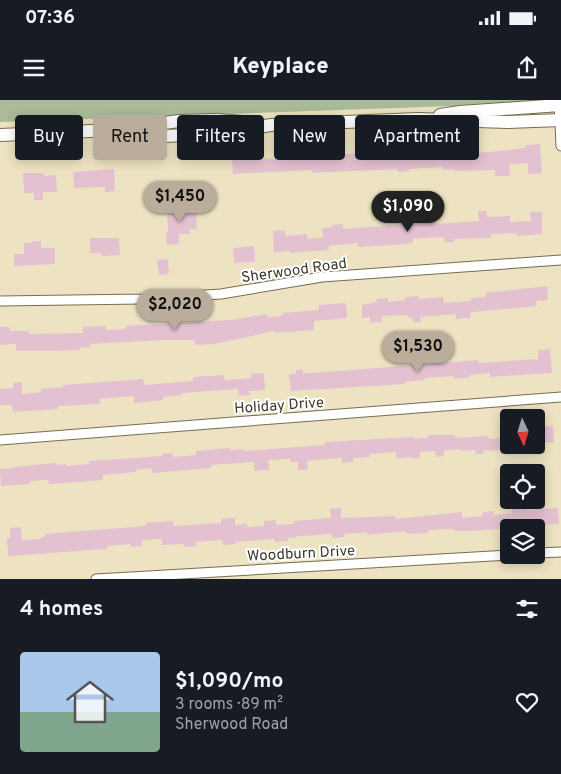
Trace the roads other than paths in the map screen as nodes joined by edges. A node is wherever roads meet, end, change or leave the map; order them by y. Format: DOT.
graph roads {
  1 [pos="560,104"];
  2 [pos="442,115"];
  3 [pos="560,120"];
  4 [pos="479,121"];
  5 [pos="355,122"];
  6 [pos="0,135"];
  7 [pos="561,146"];
  8 [pos="561,260"];
  9 [pos="0,301"];
  10 [pos="561,397"];
  11 [pos="0,440"];
  12 [pos="561,552"];
  13 [pos="545,553"];
  14 [pos="500,556"];
  15 [pos="96,579"];
  1 -- 2 [label="street"];
  1 -- 3 [label="street"];
  3 -- 4 [label="street"];
  3 -- 7 [label="street"];
  5 -- 6 [label="street"];
  8 -- 9 [label="street, Sherwood Road"];
  10 -- 11 [label="street, Holiday Drive"];
  12 -- 13 [label="street"];
  14 -- 15 [label="street, Woodburn Drive"];
}
